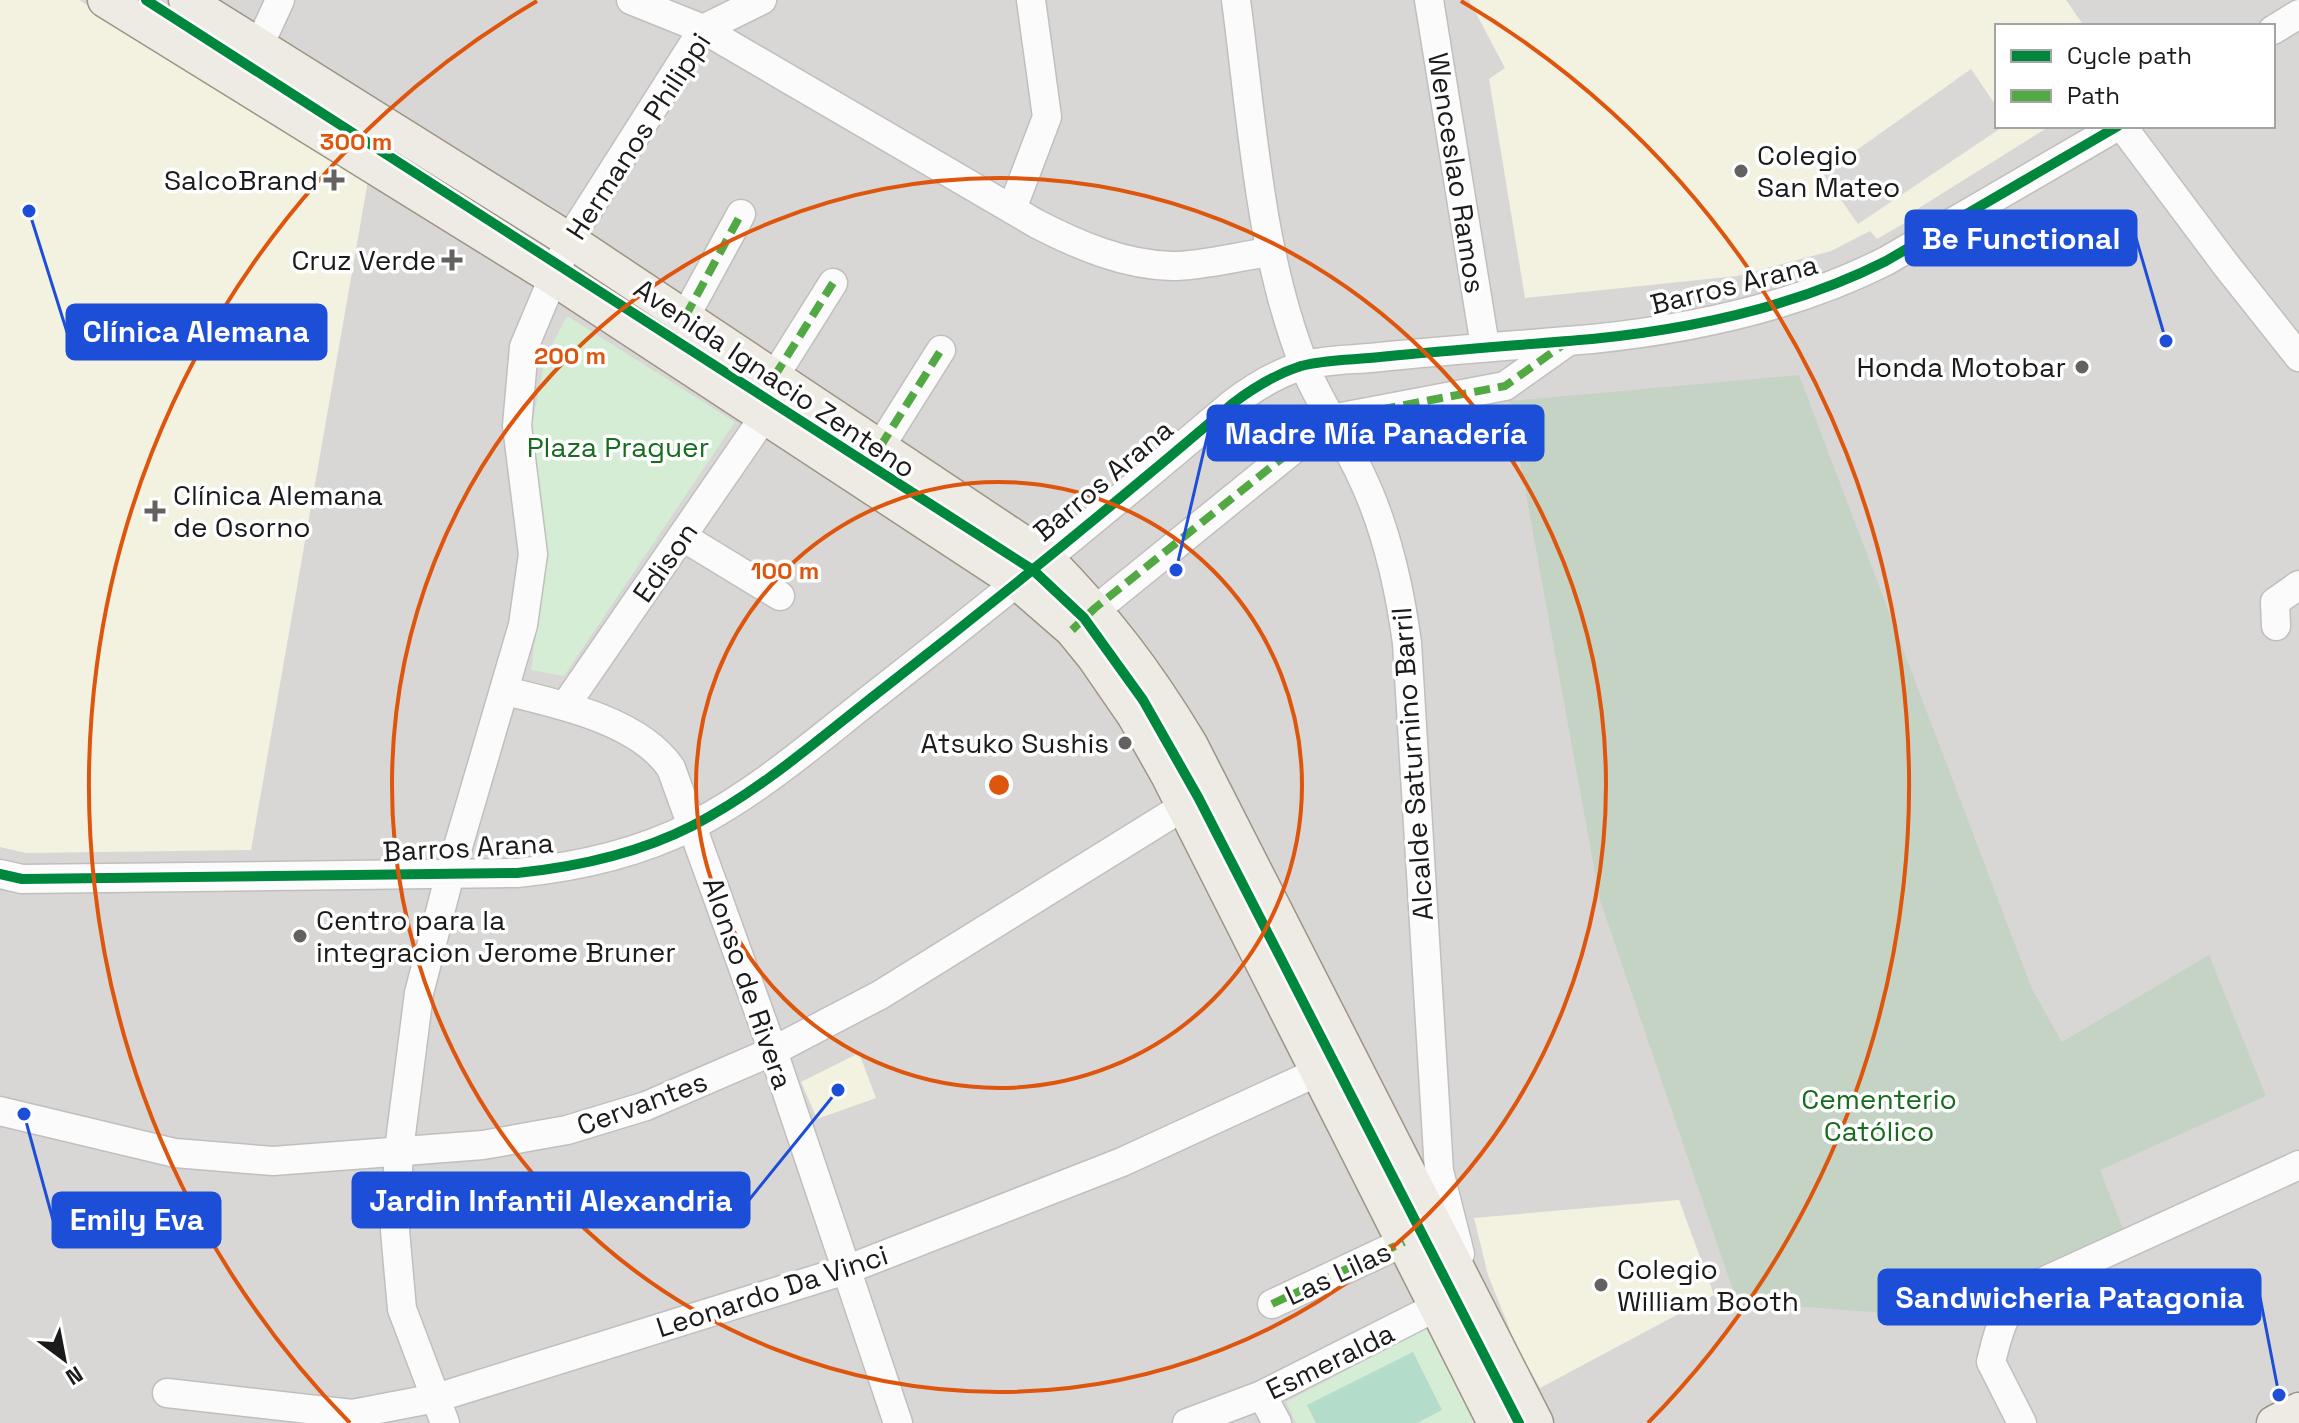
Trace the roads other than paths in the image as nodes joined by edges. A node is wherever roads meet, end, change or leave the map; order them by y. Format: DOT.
graph roads {
  1 [pos="105,0"];
  2 [pos="186,0"];
  3 [pos="280,0"];
  4 [pos="631,0"];
  5 [pos="709,0"];
  6 [pos="762,0"];
  7 [pos="1031,0"];
  8 [pos="1236,0"];
  9 [pos="1429,0"];
  10 [pos="2299,14"];
  11 [pos="703,29"];
  12 [pos="2275,29"];
  13 [pos="259,46"];
  14 [pos="241,85"];
  15 [pos="363,111"];
  16 [pos="2116,128"];
  17 [pos="2122,128"];
  18 [pos="343,147"];
  19 [pos="1012,209"];
  20 [pos="741,214"];
  21 [pos="569,240"];
  22 [pos="1270,252"];
  23 [pos="552,277"];
  24 [pos="833,283"];
  25 [pos="685,317"];
  26 [pos="1569,341"];
  27 [pos="1485,346"];
  28 [pos="941,350"];
  29 [pos="2299,357"];
  30 [pos="1304,365"];
  31 [pos="774,377"];
  32 [pos="764,417"];
  33 [pos="1331,419"];
  34 [pos="880,447"];
  35 [pos="683,537"];
  36 [pos="1046,558"];
  37 [pos="1018,583"];
  38 [pos="2299,585"];
  39 [pos="780,596"];
  40 [pos="1084,619"];
  41 [pos="2276,626"];
  42 [pos="505,691"];
  43 [pos="565,706"];
  44 [pos="1213,789"];
  45 [pos="1183,806"];
  46 [pos="692,826"];
  47 [pos="0,874"];
  48 [pos="450,874"];
  49 [pos="773,1051"];
  50 [pos="1350,1057"];
  51 [pos="1318,1073"];
  52 [pos="0,1111"];
  53 [pos="399,1150"];
  54 [pos="2299,1165"];
  55 [pos="1423,1170"];
  56 [pos="1404,1242"];
  57 [pos="846,1270"];
  58 [pos="1469,1291"];
  59 [pos="1272,1304"];
  60 [pos="1437,1309"];
  61 [pos="167,1393"];
  62 [pos="1262,1395"];
  63 [pos="2299,1410"];
  64 [pos="441,1411"];
  65 [pos="898,1423"];
  66 [pos="1187,1423"];
  67 [pos="1277,1423"];
  68 [pos="1495,1423"];
  69 [pos="1536,1423"];
  70 [pos="2022,1423"];
  71 [pos="2274,1423"];
  1 -- 14 [label="main road, Avenida Ignacio Zenteno"];
  2 -- 13 [label="main road, Avenida Ignacio Zenteno"];
  3 -- 13 [label="street"];
  4 -- 11 [label="street"];
  5 -- 11 [label="street"];
  6 -- 11 [label="street, Hermanos Philippi"];
  7 -- 19 [label="street"];
  8 -- 22 [label="street, Alcalde Saturnino Barril"];
  9 -- 27 [label="street, Wenceslao Ramos"];
  10 -- 12 [label="street"];
  11 -- 19 [label="street"];
  11 -- 21 [label="street, Hermanos Philippi"];
  13 -- 14 [label="street"];
  13 -- 15 [label="main road, Avenida Ignacio Zenteno"];
  14 -- 18 [label="main road, Avenida Ignacio Zenteno"];
  15 -- 18 [label="main road"];
  15 -- 21 [label="main road, Avenida Ignacio Zenteno"];
  16 -- 26 [label="street, Barros Arana"];
  17 -- 29 [label="street"];
  18 -- 23 [label="main road, Avenida Ignacio Zenteno"];
  19 -- 22 [label="street"];
  20 -- 25 [label="street"];
  21 -- 23 [label="street, Hermanos Philippi"];
  21 -- 25 [label="main road, Avenida Ignacio Zenteno"];
  22 -- 30 [label="street, Alcalde Saturnino Barril"];
  23 -- 32 [label="main road, Avenida Ignacio Zenteno"];
  23 -- 42 [label="street, Hermanos Philippi"];
  24 -- 31 [label="street"];
  25 -- 31 [label="main road, Avenida Ignacio Zenteno"];
  26 -- 27 [label="street, Barros Arana"];
  26 -- 33 [label="street, Barros Arana"];
  27 -- 30 [label="street, Barros Arana"];
  28 -- 34 [label="street"];
  30 -- 33 [label="street, Alcalde Saturnino Barril"];
  30 -- 36 [label="street, Barros Arana"];
  31 -- 34 [label="main road, Avenida Ignacio Zenteno"];
  32 -- 35 [label="street, Edison"];
  32 -- 37 [label="main road, Avenida Ignacio Zenteno"];
  33 -- 40 [label="street, Barros Arana"];
  33 -- 55 [label="street, Alcalde Saturnino Barril"];
  34 -- 36 [label="main road, Avenida Ignacio Zenteno"];
  35 -- 39 [label="street"];
  35 -- 43 [label="street, Edison"];
  36 -- 37 [label="street, Barros Arana"];
  36 -- 40 [label="main road, Avenida Ignacio Zenteno"];
  37 -- 40 [label="main road, Avenida Ignacio Zenteno"];
  37 -- 46 [label="street, Barros Arana"];
  38 -- 41 [label="street"];
  40 -- 44 [label="main road, Avenida Ignacio Zenteno"];
  40 -- 45 [label="main road, Avenida Ignacio Zenteno"];
  42 -- 43 [label="street, Alonso de Rivera"];
  42 -- 48 [label="street, Hermanos Philippi"];
  43 -- 46 [label="street, Alonso de Rivera"];
  44 -- 45 [label="street, Cervantes"];
  44 -- 50 [label="main road, Avenida Ignacio Zenteno"];
  45 -- 49 [label="street, Cervantes"];
  45 -- 51 [label="main road, Avenida Ignacio Zenteno"];
  46 -- 48 [label="street, Barros Arana"];
  46 -- 49 [label="street, Alonso de Rivera"];
  47 -- 48 [label="street, Barros Arana"];
  48 -- 53 [label="street, Hermanos Philippi"];
  49 -- 53 [label="street, Cervantes"];
  49 -- 57 [label="street, Alonso de Rivera"];
  50 -- 51 [label="street, Leonardo Da Vinci"];
  50 -- 55 [label="main road, Avenida Ignacio Zenteno"];
  51 -- 56 [label="main road, Avenida Ignacio Zenteno"];
  51 -- 57 [label="street, Leonardo Da Vinci"];
  52 -- 53 [label="street, Cervantes"];
  53 -- 64 [label="street, Hermanos Philippi"];
  54 -- 70 [label="street"];
  55 -- 58 [label="main road, Avenida Ignacio Zenteno"];
  56 -- 59 [label="street, Las Lilas"];
  56 -- 60 [label="main road, Avenida Ignacio Zenteno"];
  57 -- 64 [label="street, Leonardo Da Vinci"];
  57 -- 65 [label="street, Alonso de Rivera"];
  58 -- 60 [label="street, Esmeralda"];
  58 -- 69 [label="main road, Avenida Ignacio Zenteno"];
  60 -- 62 [label="street, Esmeralda"];
  60 -- 68 [label="main road, Avenida Ignacio Zenteno"];
  61 -- 64 [label="street, Leonardo Da Vinci"];
  62 -- 66 [label="street, Esmeralda"];
  62 -- 67 [label="street"];
  63 -- 71 [label="main road"];
}
